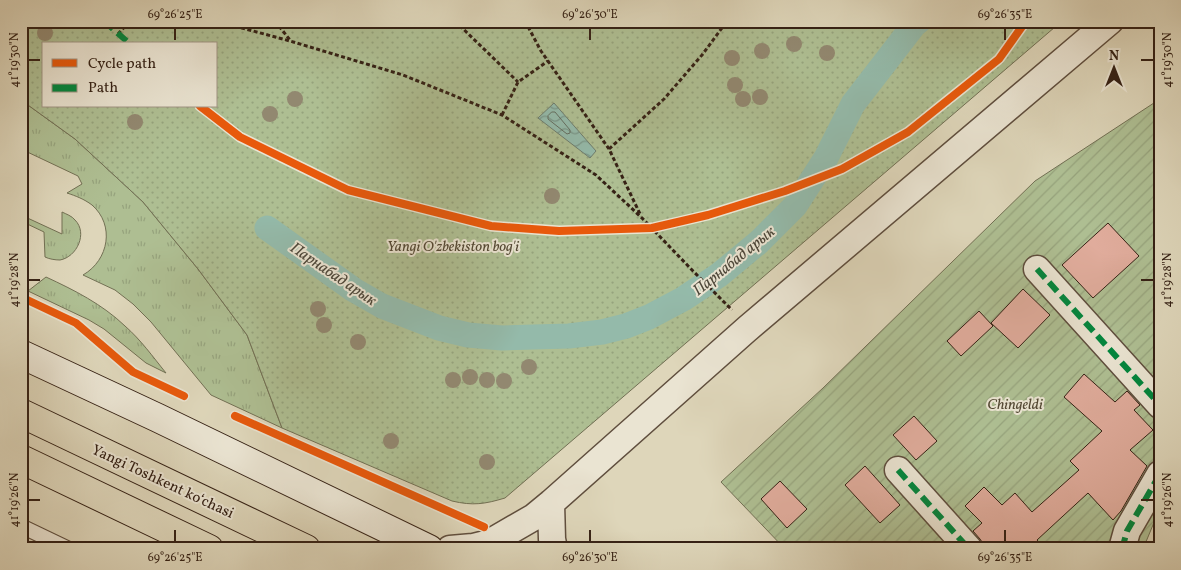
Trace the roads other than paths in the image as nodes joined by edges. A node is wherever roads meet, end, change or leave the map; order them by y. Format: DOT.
graph roads {
  1 [pos="1110,21"];
  2 [pos="1037,270"];
  3 [pos="21,354"];
  4 [pos="1160,405"];
  5 [pos="21,413"];
  6 [pos="21,459"];
  7 [pos="898,470"];
  8 [pos="1160,474"];
  9 [pos="551,503"];
  10 [pos="21,526"];
  11 [pos="437,548"];
  12 [pos="69,549"];
  13 [pos="209,549"];
  14 [pos="306,549"];
  15 [pos="554,549"];
  16 [pos="970,549"];
  17 [pos="1122,549"];
  1 -- 9 [label="street"];
  2 -- 4 [label="street"];
  3 -- 11 [label="main road"];
  5 -- 14 [label="highway, Yangi Toshkent ko‘chasi"];
  6 -- 13 [label="highway"];
  7 -- 16 [label="street"];
  8 -- 17 [label="street"];
  9 -- 11 [label="street"];
  9 -- 15 [label="street"];
  10 -- 12 [label="lane"];
}
